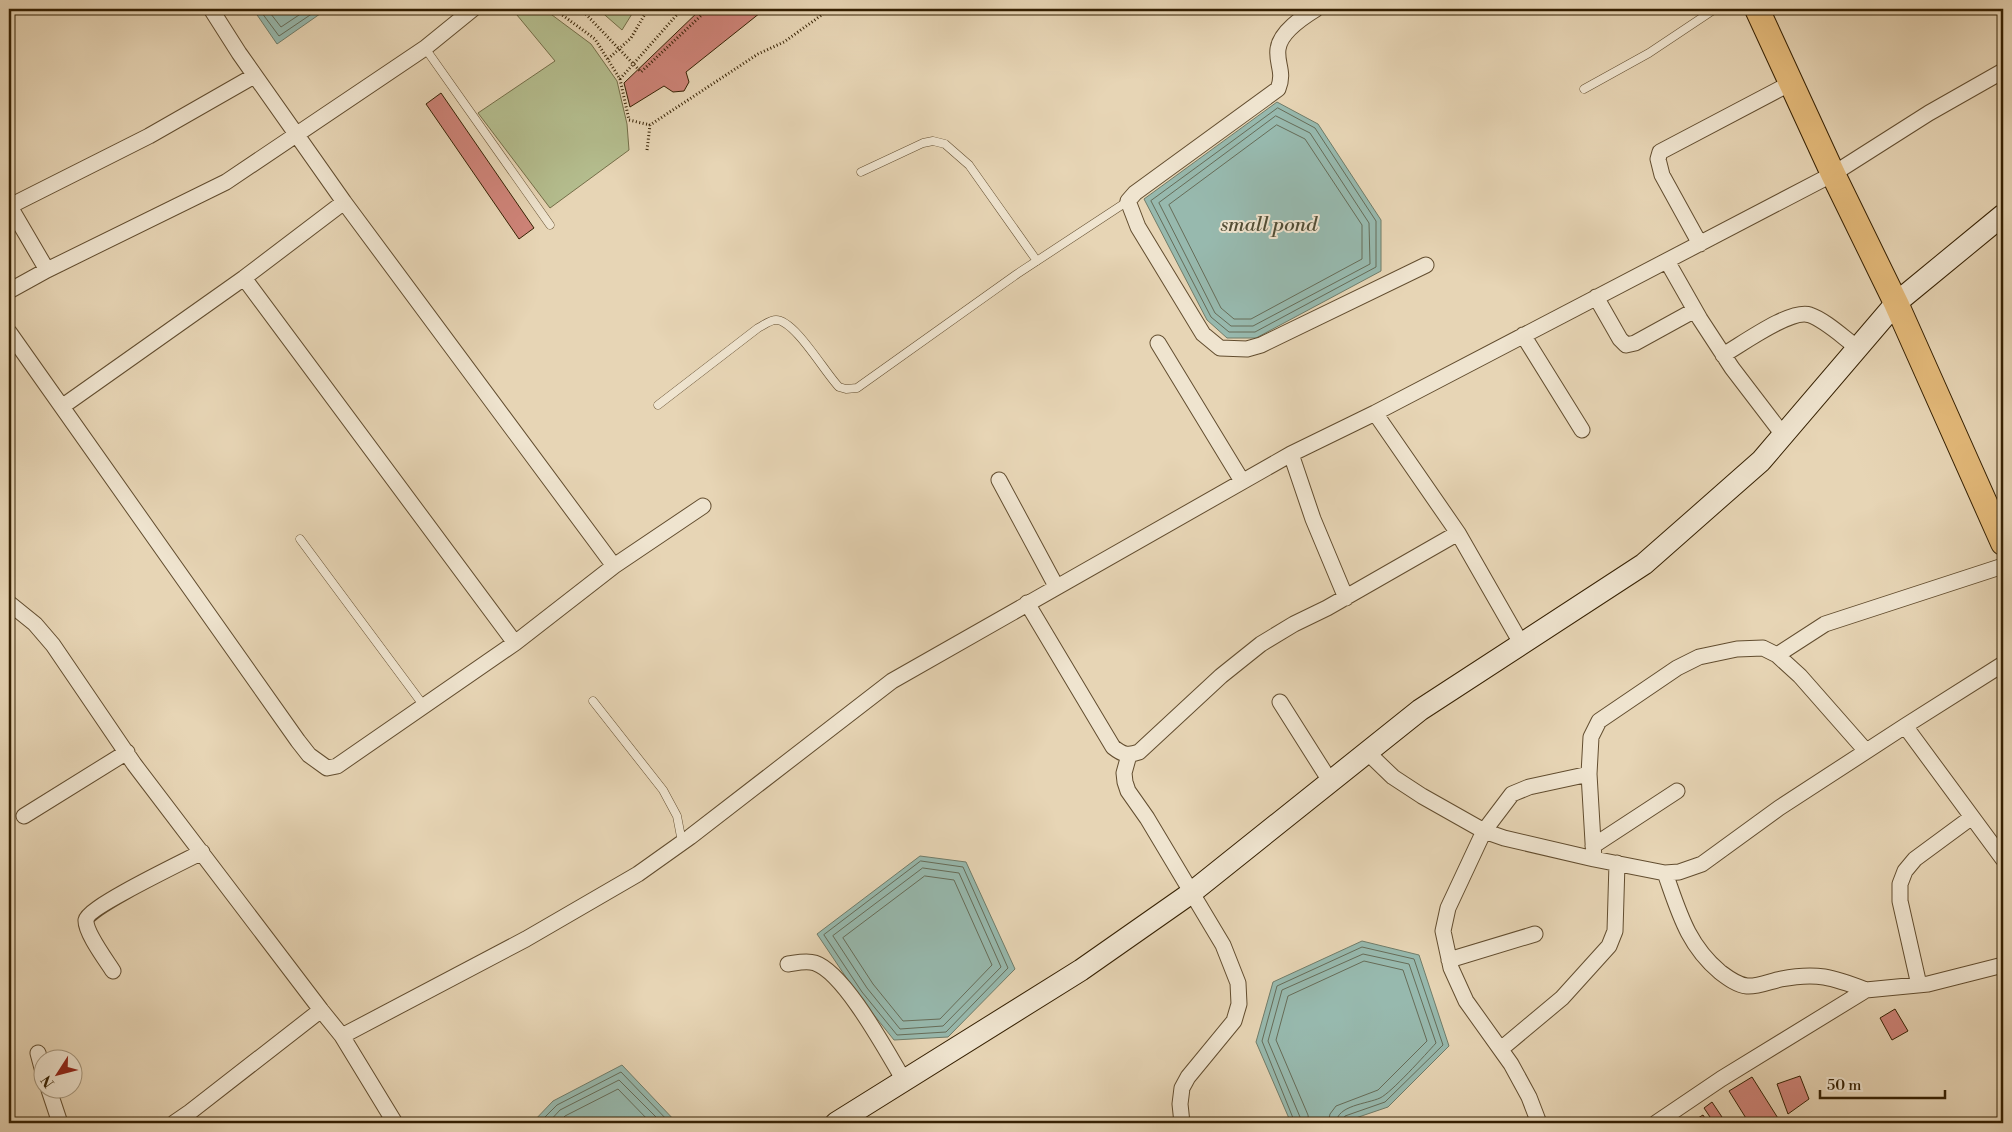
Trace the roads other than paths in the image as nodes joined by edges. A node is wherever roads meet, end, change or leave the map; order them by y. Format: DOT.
graph roads {
  1 [pos="211,9"];
  2 [pos="474,9"];
  3 [pos="1316,9"];
  4 [pos="1715,9"];
  5 [pos="1757,9"];
  6 [pos="425,48"];
  7 [pos="2003,71"];
  8 [pos="254,76"];
  9 [pos="1791,83"];
  10 [pos="1584,89"];
  11 [pos="296,135"];
  12 [pos="861,172"];
  13 [pos="1833,174"];
  14 [pos="1128,201"];
  15 [pos="344,202"];
  16 [pos="9,206"];
  17 [pos="2003,215"];
  18 [pos="550,225"];
  19 [pos="1700,244"];
  20 [pos="1037,261"];
  21 [pos="1667,261"];
  22 [pos="1426,265"];
  23 [pos="47,270"];
  24 [pos="244,278"];
  25 [pos="9,291"];
  26 [pos="1596,297"];
  27 [pos="1896,303"];
  28 [pos="1695,310"];
  29 [pos="9,332"];
  30 [pos="1524,334"];
  31 [pos="1158,342"];
  32 [pos="1858,348"];
  33 [pos="1723,355"];
  34 [pos="658,405"];
  35 [pos="63,406"];
  36 [pos="1375,413"];
  37 [pos="1582,430"];
  38 [pos="1784,436"];
  39 [pos="1291,454"];
  40 [pos="999,480"];
  41 [pos="1242,480"];
  42 [pos="703,506"];
  43 [pos="1458,533"];
  44 [pos="300,539"];
  45 [pos="2003,543"];
  46 [pos="614,566"];
  47 [pos="2003,566"];
  48 [pos="1056,586"];
  49 [pos="1346,598"];
  50 [pos="9,603"];
  51 [pos="1027,603"];
  52 [pos="515,643"];
  53 [pos="1521,643"];
  54 [pos="1777,655"];
  55 [pos="2003,664"];
  56 [pos="593,701"];
  57 [pos="1280,702"];
  58 [pos="424,706"];
  59 [pos="1905,726"];
  60 [pos="127,752"];
  61 [pos="1367,752"];
  62 [pos="1866,752"];
  63 [pos="1129,755"];
  64 [pos="1589,774"];
  65 [pos="1330,781"];
  66 [pos="1678,791"];
  67 [pos="24,816"];
  68 [pos="1972,817"];
  69 [pos="1484,831"];
  70 [pos="682,842"];
  71 [pos="202,852"];
  72 [pos="1594,853"];
  73 [pos="2003,859"];
  74 [pos="1616,863"];
  75 [pos="1665,873"];
  76 [pos="1191,893"];
  77 [pos="1535,934"];
  78 [pos="1449,960"];
  79 [pos="788,964"];
  80 [pos="2003,965"];
  81 [pos="112,971"];
  82 [pos="1919,985"];
  83 [pos="1866,990"];
  84 [pos="320,1010"];
  85 [pos="342,1036"];
  86 [pos="1500,1049"];
  87 [pos="906,1082"];
  88 [pos="52,1100"];
  89 [pos="60,1123"];
  90 [pos="174,1123"];
  91 [pos="395,1123"];
  92 [pos="836,1123"];
  93 [pos="1182,1123"];
  94 [pos="1539,1123"];
  95 [pos="1656,1123"];
  1 -- 8 [label="street"];
  2 -- 6 [label="street"];
  3 -- 14 [label="street"];
  4 -- 10 [label="lane"];
  5 -- 9 [label="main road"];
  6 -- 11 [label="street"];
  6 -- 18 [label="lane"];
  7 -- 13 [label="street"];
  8 -- 11 [label="street"];
  8 -- 16 [label="street"];
  9 -- 13 [label="main road"];
  9 -- 19 [label="street"];
  11 -- 15 [label="street"];
  11 -- 23 [label="street"];
  12 -- 20 [label="lane"];
  13 -- 19 [label="street"];
  13 -- 27 [label="main road"];
  14 -- 20 [label="lane"];
  14 -- 22 [label="street"];
  15 -- 24 [label="street"];
  15 -- 46 [label="street"];
  16 -- 23 [label="street"];
  17 -- 27 [label="street"];
  19 -- 21 [label="street"];
  20 -- 34 [label="lane"];
  21 -- 26 [label="street"];
  21 -- 28 [label="street"];
  23 -- 25 [label="street"];
  24 -- 35 [label="street"];
  24 -- 52 [label="street"];
  26 -- 28 [label="street"];
  26 -- 30 [label="street"];
  27 -- 32 [label="street"];
  27 -- 45 [label="main road"];
  28 -- 33 [label="street"];
  29 -- 35 [label="street"];
  30 -- 36 [label="street"];
  30 -- 37 [label="street"];
  31 -- 41 [label="street"];
  32 -- 33 [label="street"];
  32 -- 38 [label="street"];
  33 -- 38 [label="street"];
  35 -- 58 [label="street"];
  36 -- 39 [label="street"];
  36 -- 43 [label="street"];
  38 -- 53 [label="street"];
  39 -- 41 [label="street"];
  39 -- 49 [label="street"];
  40 -- 48 [label="street"];
  41 -- 48 [label="street"];
  42 -- 46 [label="street"];
  43 -- 49 [label="street"];
  43 -- 53 [label="street"];
  44 -- 58 [label="lane"];
  46 -- 52 [label="street"];
  47 -- 54 [label="street"];
  48 -- 51 [label="street"];
  49 -- 63 [label="street"];
  50 -- 60 [label="street"];
  51 -- 63 [label="street"];
  51 -- 70 [label="street"];
  52 -- 58 [label="street"];
  53 -- 61 [label="street"];
  54 -- 62 [label="street"];
  54 -- 64 [label="street"];
  55 -- 59 [label="street"];
  56 -- 70 [label="lane"];
  57 -- 65 [label="street"];
  59 -- 62 [label="street"];
  59 -- 68 [label="street"];
  60 -- 67 [label="street"];
  60 -- 71 [label="street"];
  61 -- 65 [label="street"];
  61 -- 69 [label="street"];
  62 -- 75 [label="street"];
  63 -- 76 [label="street"];
  64 -- 69 [label="street"];
  64 -- 72 [label="street"];
  65 -- 76 [label="street"];
  66 -- 72 [label="street"];
  68 -- 73 [label="street"];
  68 -- 82 [label="street"];
  69 -- 72 [label="street"];
  69 -- 78 [label="street"];
  70 -- 85 [label="street"];
  71 -- 81 [label="street"];
  71 -- 84 [label="street"];
  72 -- 74 [label="street"];
  74 -- 75 [label="street"];
  74 -- 86 [label="street"];
  75 -- 83 [label="street"];
  76 -- 87 [label="street"];
  76 -- 93 [label="street"];
  77 -- 78 [label="street"];
  78 -- 86 [label="street"];
  79 -- 87 [label="street"];
  80 -- 82 [label="street"];
  82 -- 83 [label="street"];
  83 -- 95 [label="street"];
  84 -- 85 [label="street"];
  84 -- 90 [label="street"];
  85 -- 91 [label="street"];
  86 -- 94 [label="street"];
  87 -- 92 [label="street"];
  88 -- 89 [label="street"];
}
